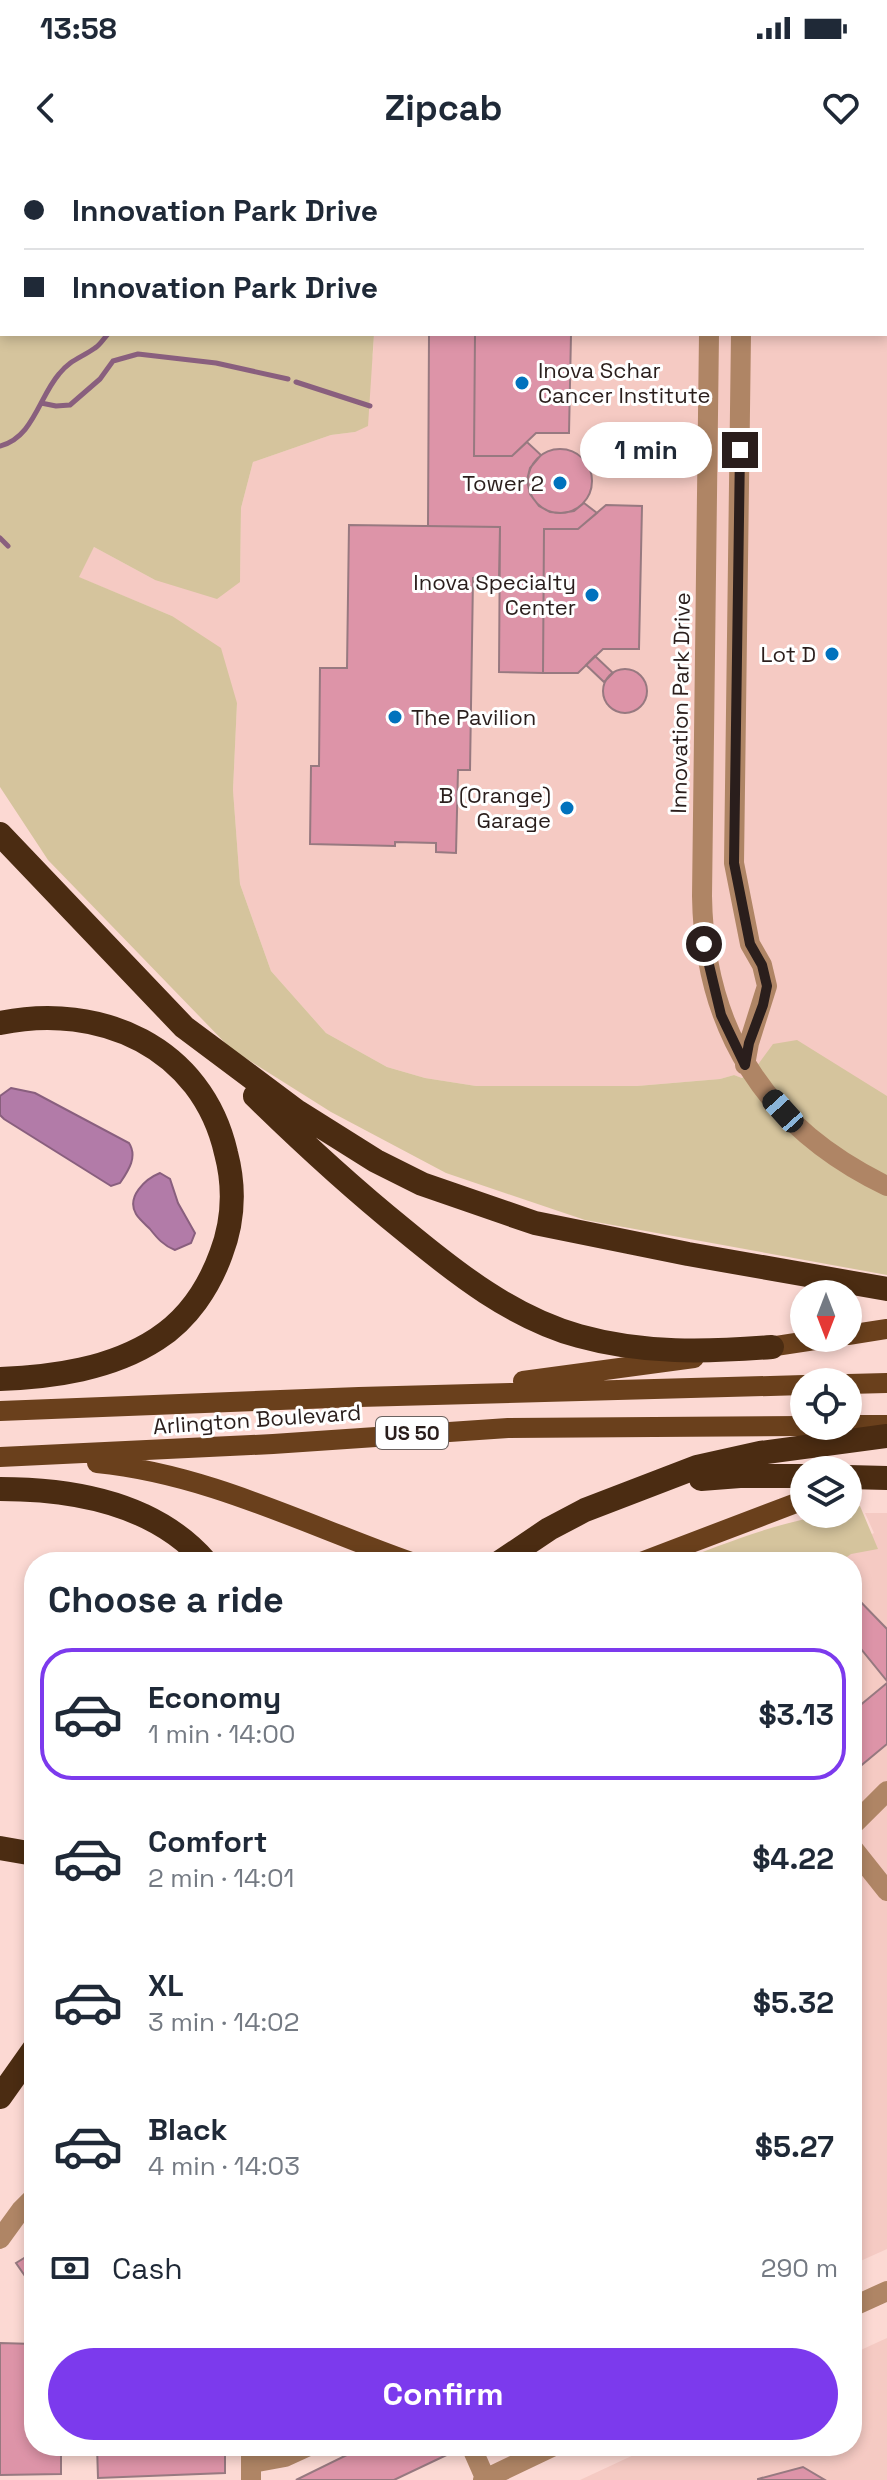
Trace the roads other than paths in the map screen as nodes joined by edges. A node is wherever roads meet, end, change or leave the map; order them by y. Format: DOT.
graph roads {
  1 [pos="709,336"];
  2 [pos="741,336"];
  3 [pos="0,834"];
  4 [pos="0,1023"];
  5 [pos="184,1027"];
  6 [pos="745,1065"];
  7 [pos="887,1186"];
  8 [pos="887,1289"];
  9 [pos="887,1329"];
  10 [pos="862,1333"];
  11 [pos="790,1344"];
  12 [pos="772,1347"];
  13 [pos="0,1379"];
  14 [pos="887,1383"];
  15 [pos="862,1384"];
  16 [pos="790,1385"];
  17 [pos="359,1397"];
  18 [pos="0,1411"];
  19 [pos="862,1425"];
  20 [pos="887,1425"];
  21 [pos="790,1426"];
  22 [pos="887,1436"];
  23 [pos="21,1456"];
  24 [pos="0,1457"];
  25 [pos="790,1476"];
  26 [pos="862,1478"];
  27 [pos="887,1479"];
  28 [pos="659,1483"];
  29 [pos="862,1484"];
  30 [pos="0,1489"];
  31 [pos="790,1505"];
  32 [pos="196,1552"];
  33 [pos="385,1552"];
  34 [pos="516,1552"];
  35 [pos="667,1552"];
  36 [pos="883,1802"];
  37 [pos="862,1818"];
  38 [pos="0,1848"];
  39 [pos="24,1852"];
  40 [pos="862,1860"];
  41 [pos="887,1891"];
  42 [pos="24,2063"];
  43 [pos="0,2097"];
  44 [pos="24,2207"];
  45 [pos="0,2239"];
  46 [pos="887,2291"];
  47 [pos="862,2302"];
  48 [pos="287,2456"];
  49 [pos="475,2456"];
  50 [pos="534,2456"];
  51 [pos="251,2463"];
  52 [pos="485,2480"];
  1 -- 6 [label="street, Innovation Park Drive"];
  2 -- 6 [label="street"];
  3 -- 5 [label="highway"];
  4 -- 13 [label="highway"];
  5 -- 8 [label="highway"];
  5 -- 12 [label="highway"];
  6 -- 7 [label="street, Innovation Park Drive"];
  9 -- 10 [label="main road"];
  11 -- 12 [label="main road"];
  12 -- 17 [label="main road"];
  14 -- 15 [label="main road"];
  16 -- 17 [label="main road, Arlington Boulevard / US 50"];
  17 -- 18 [label="main road, Arlington Boulevard / US 50"];
  19 -- 20 [label="main road"];
  21 -- 23 [label="main road, Arlington Boulevard / US 50"];
  22 -- 28 [label="highway"];
  23 -- 24 [label="main road, Arlington Boulevard / US 50"];
  23 -- 33 [label="main road"];
  25 -- 28 [label="highway"];
  26 -- 27 [label="highway"];
  27 -- 29 [label="main road"];
  28 -- 34 [label="highway"];
  30 -- 32 [label="highway"];
  31 -- 35 [label="main road"];
  36 -- 37 [label="street"];
  38 -- 39 [label="highway"];
  40 -- 41 [label="street"];
  42 -- 43 [label="highway"];
  44 -- 45 [label="street"];
  46 -- 47 [label="street"];
  48 -- 51 [label="street"];
  49 -- 52 [label="street"];
  50 -- 52 [label="street"];
}
